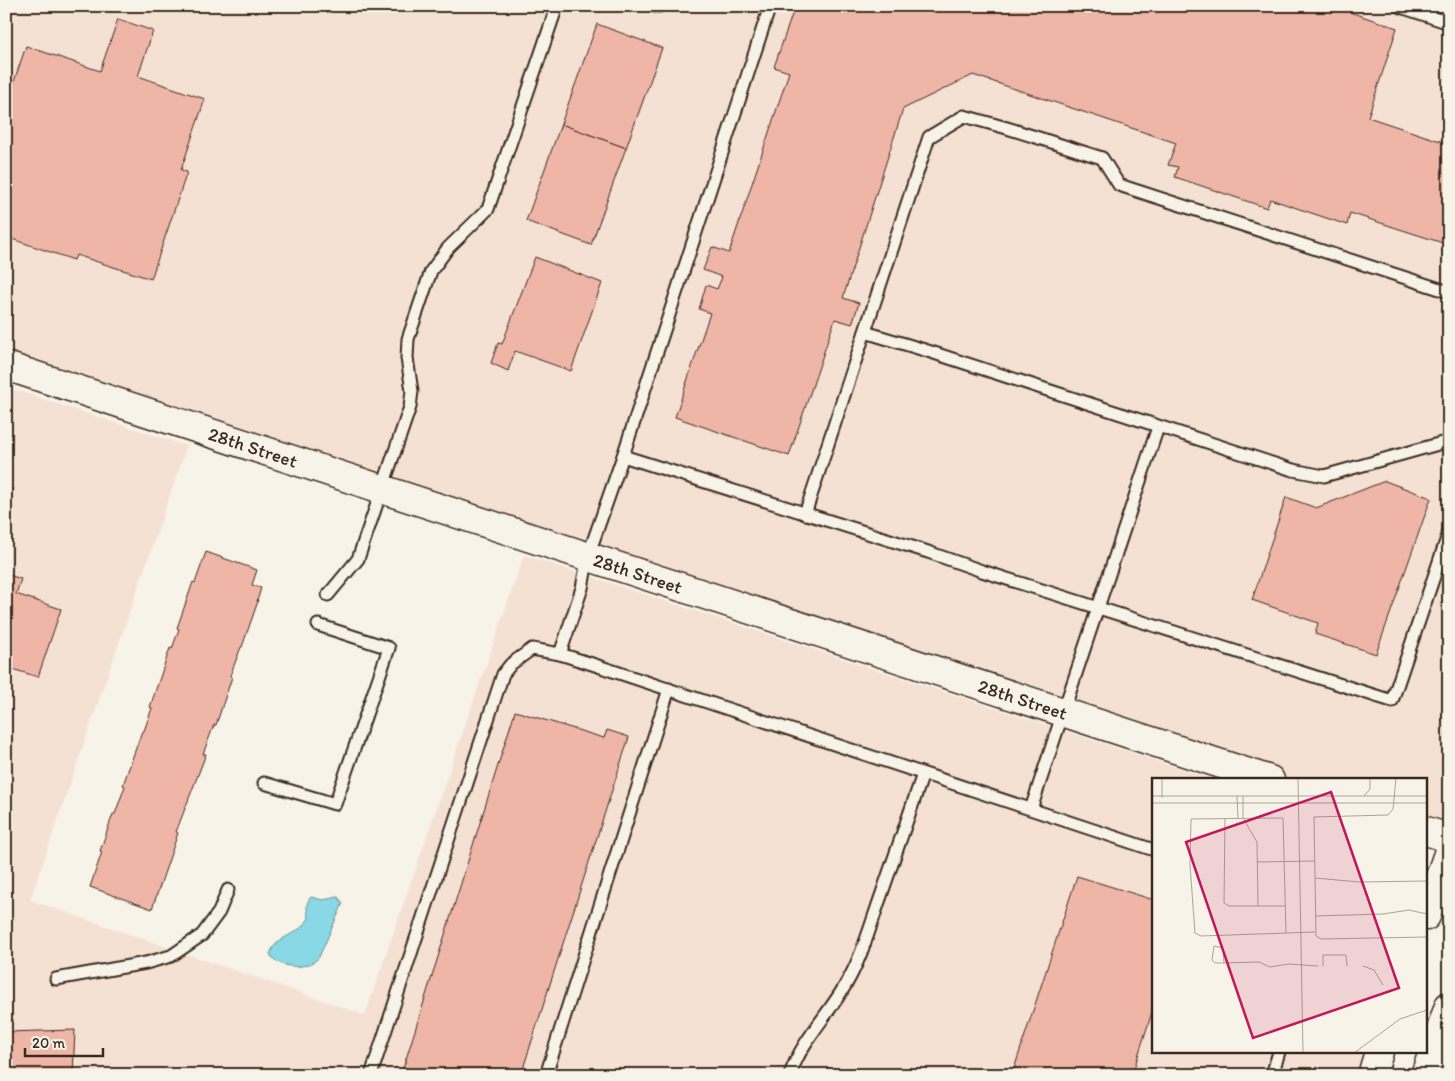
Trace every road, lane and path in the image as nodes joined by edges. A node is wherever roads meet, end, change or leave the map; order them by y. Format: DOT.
graph roads {
  1 [pos="556,6"];
  2 [pos="654,6"];
  3 [pos="660,6"];
  4 [pos="770,6"];
  5 [pos="1398,6"];
  6 [pos="1449,23"];
  7 [pos="1449,292"];
  8 [pos="865,332"];
  9 [pos="6,366"];
  10 [pos="1158,427"];
  11 [pos="1449,441"];
  12 [pos="623,456"];
  13 [pos="381,489"];
  14 [pos="805,514"];
  15 [pos="1449,532"];
  16 [pos="588,556"];
  17 [pos="328,595"];
  18 [pos="1098,608"];
  19 [pos="318,625"];
  20 [pos="560,654"];
  21 [pos="669,689"];
  22 [pos="1064,712"];
  23 [pos="923,774"];
  24 [pos="1264,778"];
  25 [pos="264,783"];
  26 [pos="1031,809"];
  27 [pos="1428,832"];
  28 [pos="1449,838"];
  29 [pos="1152,849"];
  30 [pos="1449,851"];
  31 [pos="228,890"];
  32 [pos="1428,910"];
  33 [pos="56,979"];
  34 [pos="1449,1006"];
  35 [pos="1279,1054"];
  36 [pos="1378,1054"];
  37 [pos="371,1075"];
  38 [pos="546,1075"];
  39 [pos="790,1075"];
  40 [pos="1272,1075"];
  41 [pos="1372,1075"];
  42 [pos="1425,1075"];
  1 -- 13 [label="lane"];
  2 -- 3 [label="lane"];
  4 -- 12 [label="lane"];
  5 -- 6 [label="lane"];
  7 -- 8 [label="lane"];
  8 -- 10 [label="lane"];
  8 -- 14 [label="lane"];
  9 -- 13 [label="street, 28th Street"];
  10 -- 11 [label="lane"];
  10 -- 18 [label="lane"];
  12 -- 14 [label="lane"];
  12 -- 16 [label="lane"];
  13 -- 16 [label="street, 28th Street"];
  13 -- 17 [label="lane"];
  14 -- 18 [label="lane"];
  15 -- 18 [label="lane"];
  16 -- 20 [label="lane"];
  16 -- 22 [label="street, 28th Street"];
  18 -- 22 [label="lane"];
  19 -- 25 [label="lane"];
  20 -- 21 [label="lane"];
  20 -- 37 [label="lane"];
  21 -- 23 [label="lane"];
  21 -- 38 [label="lane"];
  22 -- 24 [label="street, 28th Street"];
  22 -- 26 [label="lane"];
  23 -- 26 [label="lane"];
  23 -- 39 [label="lane"];
  26 -- 29 [label="lane"];
  27 -- 28 [label="street"];
  30 -- 32 [label="street"];
  31 -- 33 [label="lane"];
  34 -- 42 [label="street"];
  35 -- 40 [label="lane"];
  36 -- 41 [label="street"];
}
